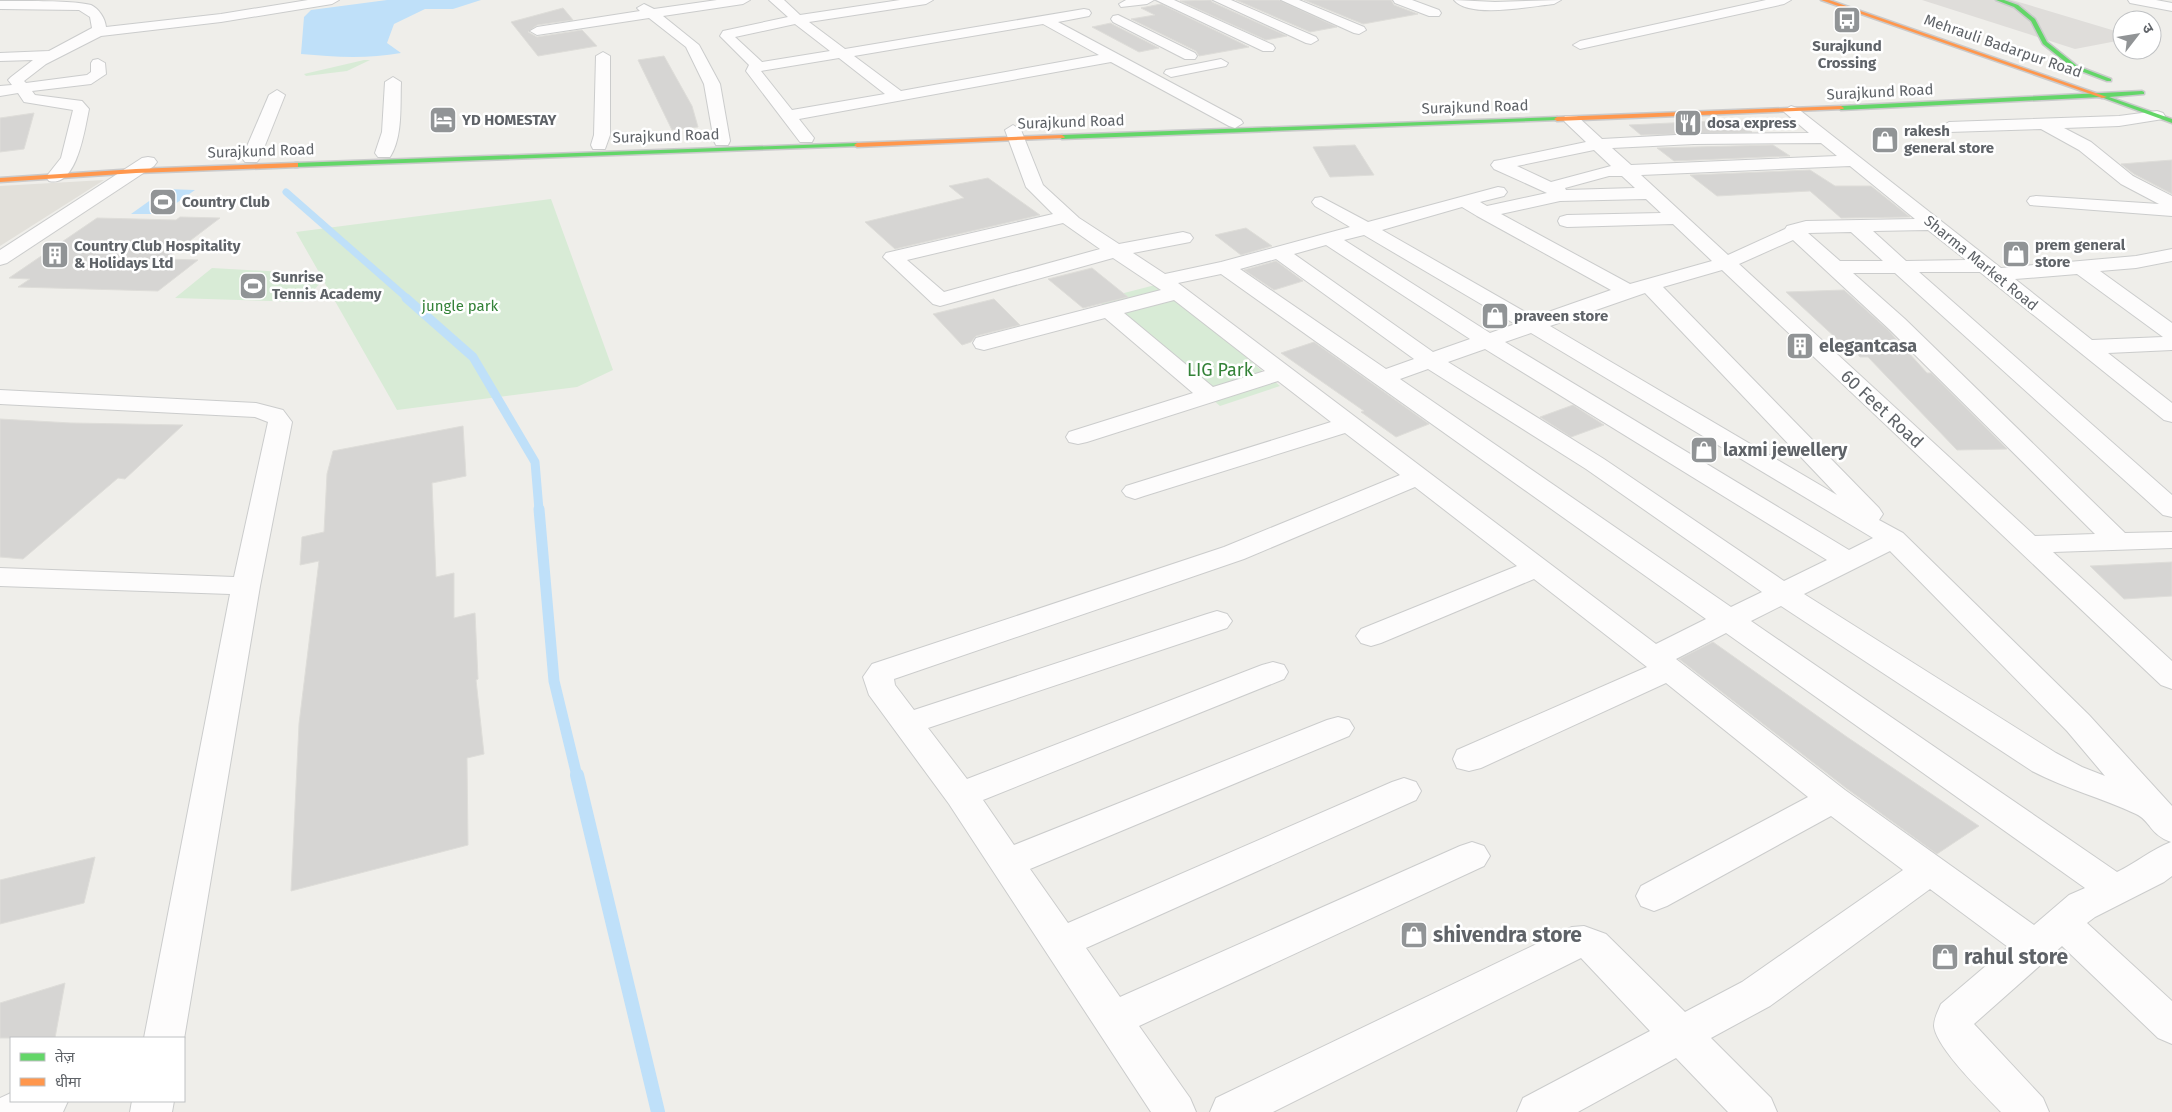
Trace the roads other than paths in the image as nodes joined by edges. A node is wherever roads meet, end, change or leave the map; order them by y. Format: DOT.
graph roads {
  1 [pos="332,0"];
  2 [pos="636,0"];
  3 [pos="743,0"];
  4 [pos="776,0"];
  5 [pos="926,0"];
  6 [pos="1147,0"];
  7 [pos="1164,0"];
  8 [pos="1220,0"];
  9 [pos="1288,0"];
  10 [pos="1400,0"];
  11 [pos="1461,0"];
  12 [pos="1554,0"];
  13 [pos="1784,0"];
  14 [pos="1824,0"];
  15 [pos="1999,0"];
  16 [pos="2134,0"];
  17 [pos="707,2"];
  18 [pos="35,3"];
  19 [pos="87,3"];
  20 [pos="1126,4"];
  21 [pos="0,5"];
  22 [pos="2172,7"];
  23 [pos="1084,13"];
  24 [pos="1434,13"];
  25 [pos="650,14"];
  26 [pos="96,17"];
  27 [pos="796,17"];
  28 [pos="33,19"];
  29 [pos="1118,19"];
  30 [pos="14,20"];
  31 [pos="1045,20"];
  32 [pos="950,22"];
  33 [pos="1219,26"];
  34 [pos="1191,30"];
  35 [pos="1359,30"];
  36 [pos="537,31"];
  37 [pos="98,32"];
  38 [pos="967,33"];
  39 [pos="1173,34"];
  40 [pos="1154,37"];
  41 [pos="1580,45"];
  42 [pos="1268,48"];
  43 [pos="1242,53"];
  44 [pos="841,54"];
  45 [pos="54,55"];
  46 [pos="603,56"];
  47 [pos="1190,56"];
  48 [pos="0,57"];
  49 [pos="1114,58"];
  50 [pos="98,63"];
  51 [pos="1221,63"];
  52 [pos="758,67"];
  53 [pos="1152,77"];
  54 [pos="393,82"];
  55 [pos="2125,86"];
  56 [pos="21,89"];
  57 [pos="2079,89"];
  58 [pos="0,91"];
  59 [pos="2146,94"];
  60 [pos="277,95"];
  61 [pos="898,96"];
  62 [pos="2098,96"];
  63 [pos="1790,111"];
  64 [pos="788,116"];
  65 [pos="1571,119"];
  66 [pos="2164,119"];
  67 [pos="1234,123"];
  68 [pos="2043,124"];
  69 [pos="1949,127"];
  70 [pos="1015,135"];
  71 [pos="806,138"];
  72 [pos="1825,138"];
  73 [pos="722,141"];
  74 [pos="1598,144"];
  75 [pos="599,145"];
  76 [pos="384,153"];
  77 [pos="251,158"];
  78 [pos="1853,161"];
  79 [pos="142,167"];
  80 [pos="1628,170"];
  81 [pos="59,173"];
  82 [pos="0,174"];
  83 [pos="0,180"];
  84 [pos="1498,192"];
  85 [pos="1652,193"];
  86 [pos="1558,194"];
  87 [pos="1464,201"];
  88 [pos="2036,201"];
  89 [pos="1321,202"];
  90 [pos="2172,203"];
  91 [pos="2172,210"];
  92 [pos="1484,212"];
  93 [pos="1066,217"];
  94 [pos="1678,218"];
  95 [pos="1567,221"];
  96 [pos="1932,224"];
  97 [pos="1855,225"];
  98 [pos="1366,228"];
  99 [pos="1794,230"];
  100 [pos="1183,238"];
  101 [pos="1328,238"];
  102 [pos="1115,251"];
  103 [pos="1279,252"];
  104 [pos="2172,255"];
  105 [pos="0,259"];
  106 [pos="1726,263"];
  107 [pos="1899,265"];
  108 [pos="1224,267"];
  109 [pos="1834,267"];
  110 [pos="2082,268"];
  111 [pos="1990,270"];
  112 [pos="1169,287"];
  113 [pos="1638,288"];
  114 [pos="1108,310"];
  115 [pos="1533,325"];
  116 [pos="2172,333"];
  117 [pos="1488,341"];
  118 [pos="984,342"];
  119 [pos="2172,342"];
  120 [pos="2086,347"];
  121 [pos="1431,361"];
  122 [pos="1281,373"];
  123 [pos="1382,378"];
  124 [pos="1210,396"];
  125 [pos="0,397"];
  126 [pos="2172,415"];
  127 [pos="1348,424"];
  128 [pos="1078,437"];
  129 [pos="1417,477"];
  130 [pos="1135,491"];
  131 [pos="2172,509"];
  132 [pos="1886,534"];
  133 [pos="2117,540"];
  134 [pos="2172,540"];
  135 [pos="2028,544"];
  136 [pos="1848,562"];
  137 [pos="1537,568"];
  138 [pos="0,576"];
  139 [pos="246,586"];
  140 [pos="1783,594"];
  141 [pos="1729,620"];
  142 [pos="1217,621"];
  143 [pos="1371,636"];
  144 [pos="1662,663"];
  145 [pos="1273,672"];
  146 [pos="2172,678"];
  147 [pos="906,724"];
  148 [pos="1338,728"];
  149 [pos="1469,759"];
  150 [pos="1404,791"];
  151 [pos="962,794"];
  152 [pos="1834,799"];
  153 [pos="2148,805"];
  154 [pos="2172,829"];
  155 [pos="1472,856"];
  156 [pos="2172,856"];
  157 [pos="1007,863"];
  158 [pos="1930,870"];
  159 [pos="2115,890"];
  160 [pos="1654,896"];
  161 [pos="2048,935"];
  162 [pos="1062,942"];
  163 [pos="1113,1019"];
  164 [pos="2172,1026"];
  165 [pos="164,1037"];
  166 [pos="1681,1037"];
  167 [pos="44,1102"];
  168 [pos="14,1112"];
  169 [pos="1175,1112"];
  170 [pos="1231,1112"];
  171 [pos="1538,1112"];
  172 [pos="1756,1112"];
  173 [pos="2028,1112"];
  1 -- 37 [label="street"];
  2 -- 25 [label="street"];
  3 -- 17 [label="street"];
  4 -- 27 [label="street"];
  5 -- 27 [label="street"];
  6 -- 20 [label="street"];
  7 -- 33 [label="street"];
  8 -- 42 [label="street"];
  9 -- 35 [label="street"];
  10 -- 24 [label="street"];
  11 -- 12 [label="street"];
  13 -- 41 [label="street"];
  14 -- 57 [label="main road, Mehrauli Badarpur Road"];
  15 -- 55 [label="main road, Mehrauli Badarpur Road"];
  16 -- 22 [label="street"];
  17 -- 25 [label="street"];
  18 -- 19 [label="street"];
  18 -- 21 [label="street"];
  18 -- 30 [label="street"];
  19 -- 26 [label="street"];
  23 -- 31 [label="street"];
  25 -- 36 [label="street"];
  25 -- 73 [label="street"];
  26 -- 28 [label="street"];
  26 -- 37 [label="street"];
  27 -- 44 [label="street"];
  27 -- 52 [label="street"];
  29 -- 40 [label="street"];
  31 -- 38 [label="street"];
  31 -- 49 [label="street"];
  32 -- 38 [label="street"];
  33 -- 34 [label="street"];
  33 -- 42 [label="street"];
  37 -- 45 [label="street"];
  38 -- 44 [label="street"];
  39 -- 40 [label="street"];
  40 -- 47 [label="street"];
  42 -- 43 [label="street"];
  44 -- 52 [label="street"];
  44 -- 61 [label="street"];
  45 -- 48 [label="street"];
  45 -- 56 [label="street"];
  46 -- 75 [label="street"];
  49 -- 53 [label="street"];
  49 -- 61 [label="street"];
  50 -- 56 [label="street"];
  51 -- 53 [label="street"];
  52 -- 64 [label="street"];
  53 -- 67 [label="street"];
  54 -- 76 [label="street"];
  55 -- 57 [label="main road, Surajkund Road"];
  55 -- 59 [label="main road, Mehrauli Badarpur Road"];
  56 -- 58 [label="street"];
  56 -- 81 [label="street"];
  57 -- 62 [label="main road, Mehrauli Badarpur Road"];
  57 -- 67 [label="main road, Surajkund Road"];
  59 -- 62 [label="main road, Surajkund Road"];
  60 -- 77 [label="street"];
  61 -- 64 [label="street"];
  62 -- 63 [label="main road, Surajkund Road"];
  62 -- 66 [label="main road, Mehrauli Badarpur Road"];
  63 -- 65 [label="main road, Surajkund Road"];
  63 -- 72 [label="street, Sharma Market Road"];
  64 -- 71 [label="street"];
  65 -- 70 [label="main road, Surajkund Road"];
  65 -- 74 [label="street, 60 Feet Road"];
  66 -- 68 [label="street"];
  67 -- 70 [label="main road, Surajkund Road"];
  68 -- 69 [label="street"];
  68 -- 90 [label="street"];
  70 -- 71 [label="main road, Surajkund Road"];
  70 -- 79 [label="main road, Surajkund Road"];
  70 -- 93 [label="street"];
  71 -- 73 [label="main road, Surajkund Road"];
  72 -- 74 [label="street"];
  72 -- 78 [label="street, Sharma Market Road"];
  73 -- 75 [label="main road, Surajkund Road"];
  74 -- 80 [label="street, 60 Feet Road"];
  74 -- 86 [label="street"];
  75 -- 76 [label="main road, Surajkund Road"];
  76 -- 77 [label="main road, Surajkund Road"];
  77 -- 79 [label="main road, Surajkund Road"];
  78 -- 80 [label="street"];
  78 -- 96 [label="street, Sharma Market Road"];
  79 -- 81 [label="main road, Surajkund Road"];
  79 -- 105 [label="street"];
  80 -- 85 [label="street, 60 Feet Road"];
  80 -- 86 [label="street"];
  81 -- 82 [label="main road, Surajkund Road"];
  81 -- 83 [label="main road, Surajkund Road"];
  84 -- 87 [label="street"];
  85 -- 86 [label="street"];
  85 -- 94 [label="street, 60 Feet Road"];
  86 -- 92 [label="street"];
  87 -- 92 [label="street"];
  87 -- 98 [label="street"];
  88 -- 91 [label="street"];
  89 -- 98 [label="street"];
  92 -- 113 [label="street"];
  93 -- 102 [label="street"];
  93 -- 102 [label="street"];
  94 -- 95 [label="street"];
  94 -- 106 [label="street, 60 Feet Road"];
  96 -- 97 [label="street"];
  96 -- 111 [label="street, Sharma Market Road"];
  97 -- 99 [label="street"];
  97 -- 107 [label="street"];
  98 -- 101 [label="street"];
  98 -- 115 [label="street"];
  99 -- 106 [label="street"];
  99 -- 109 [label="street"];
  100 -- 102 [label="street"];
  101 -- 103 [label="street"];
  101 -- 117 [label="street"];
  102 -- 112 [label="street"];
  103 -- 108 [label="street"];
  103 -- 121 [label="street"];
  104 -- 110 [label="street"];
  106 -- 113 [label="street"];
  106 -- 135 [label="street, 60 Feet Road"];
  107 -- 109 [label="street"];
  107 -- 111 [label="street"];
  107 -- 131 [label="street"];
  108 -- 112 [label="street"];
  108 -- 123 [label="street"];
  109 -- 133 [label="street"];
  110 -- 111 [label="street"];
  110 -- 116 [label="street"];
  111 -- 120 [label="street, Sharma Market Road"];
  112 -- 114 [label="street"];
  112 -- 122 [label="street"];
  113 -- 115 [label="street"];
  113 -- 132 [label="street"];
  114 -- 118 [label="street"];
  114 -- 124 [label="street"];
  115 -- 117 [label="street"];
  115 -- 132 [label="street"];
  117 -- 121 [label="street"];
  117 -- 136 [label="street"];
  119 -- 120 [label="street"];
  120 -- 126 [label="street, Sharma Market Road"];
  121 -- 123 [label="street"];
  121 -- 140 [label="street"];
  122 -- 124 [label="street"];
  122 -- 127 [label="street"];
  123 -- 141 [label="street"];
  124 -- 128 [label="street"];
  125 -- 139 [label="street"];
  127 -- 129 [label="street"];
  127 -- 130 [label="street"];
  129 -- 137 [label="street"];
  129 -- 147 [label="street"];
  132 -- 136 [label="street"];
  132 -- 153 [label="street"];
  133 -- 134 [label="street"];
  133 -- 135 [label="street"];
  135 -- 146 [label="street, 60 Feet Road"];
  136 -- 140 [label="street"];
  137 -- 143 [label="street"];
  137 -- 144 [label="street"];
  138 -- 139 [label="street"];
  139 -- 165 [label="street"];
  140 -- 141 [label="street"];
  140 -- 153 [label="street"];
  141 -- 144 [label="street"];
  141 -- 159 [label="street"];
  142 -- 147 [label="street"];
  144 -- 149 [label="street"];
  144 -- 152 [label="street"];
  145 -- 151 [label="street"];
  147 -- 151 [label="street"];
  148 -- 157 [label="street"];
  150 -- 162 [label="street"];
  151 -- 157 [label="street"];
  152 -- 158 [label="street"];
  152 -- 160 [label="street"];
  153 -- 154 [label="street"];
  155 -- 163 [label="street"];
  156 -- 159 [label="street"];
  157 -- 162 [label="street"];
  158 -- 161 [label="street"];
  158 -- 166 [label="street"];
  159 -- 161 [label="street"];
  161 -- 164 [label="street"];
  161 -- 173 [label="street"];
  162 -- 163 [label="street"];
  163 -- 169 [label="street"];
  166 -- 170 [label="street"];
  166 -- 171 [label="street"];
  166 -- 172 [label="street"];
  167 -- 168 [label="street"];
}
